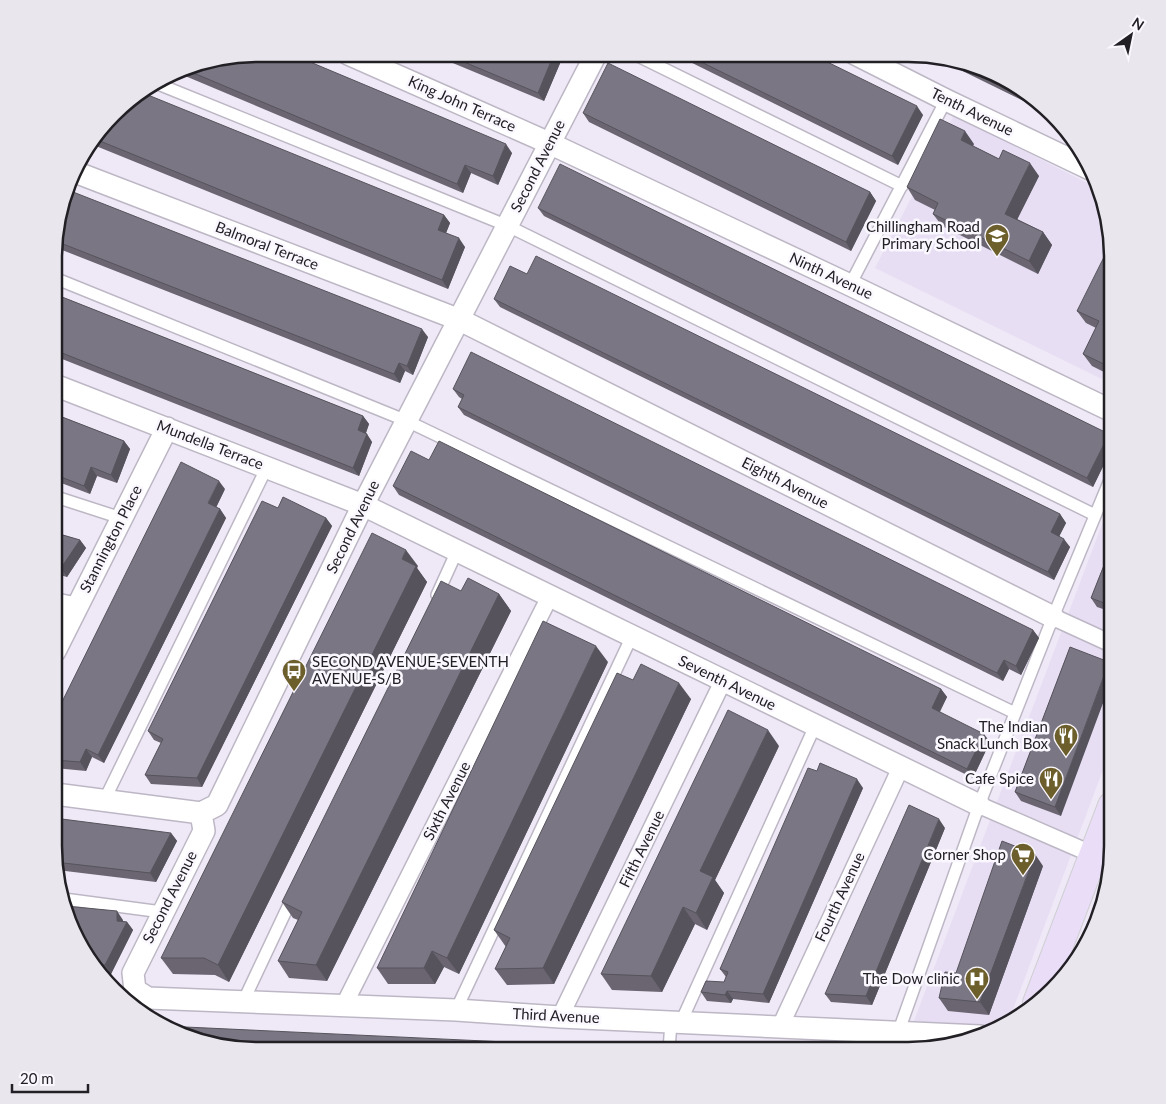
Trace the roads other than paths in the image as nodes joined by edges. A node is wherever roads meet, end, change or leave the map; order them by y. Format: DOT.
graph roads {
  1 [pos="366,62"];
  2 [pos="592,62"];
  3 [pos="650,62"];
  4 [pos="871,62"];
  5 [pos="165,87"];
  6 [pos="946,100"];
  7 [pos="549,143"];
  8 [pos="1079,164"];
  9 [pos="82,175"];
  10 [pos="902,186"];
  11 [pos="508,226"];
  12 [pos="62,281"];
  13 [pos="850,285"];
  14 [pos="460,320"];
  15 [pos="62,388"];
  16 [pos="1104,407"];
  17 [pos="407,421"];
  18 [pos="167,428"];
  19 [pos="266,467"];
  20 [pos="1104,494"];
  21 [pos="62,498"];
  22 [pos="363,505"];
  23 [pos="1095,515"];
  24 [pos="121,518"];
  25 [pos="457,551"];
  26 [pos="550,596"];
  27 [pos="432,605"];
  28 [pos="66,606"];
  29 [pos="1053,617"];
  30 [pos="62,622"];
  31 [pos="632,636"];
  32 [pos="1104,640"];
  33 [pos="723,681"];
  34 [pos="1015,713"];
  35 [pos="815,726"];
  36 [pos="901,767"];
  37 [pos="62,795"];
  38 [pos="104,801"];
  39 [pos="979,805"];
  40 [pos="201,813"];
  41 [pos="1104,832"];
  42 [pos="1094,855"];
  43 [pos="298,885"];
  44 [pos="70,900"];
  45 [pos="162,912"];
  46 [pos="1043,987"];
  47 [pos="131,993"];
  48 [pos="243,1002"];
  49 [pos="343,1007"];
  50 [pos="456,1010"];
  51 [pos="560,1017"];
  52 [pos="676,1022"];
  53 [pos="780,1027"];
  54 [pos="946,1038"];
  55 [pos="895,1041"];
  56 [pos="671,1042"];
  1 -- 7 [label="street, King John Terrace"];
  2 -- 7 [label="street, Second Avenue"];
  3 -- 10 [label="lane"];
  4 -- 6 [label="street, Tenth Avenue"];
  5 -- 11 [label="lane"];
  6 -- 8 [label="street, Tenth Avenue"];
  6 -- 10 [label="lane"];
  7 -- 11 [label="street, Second Avenue"];
  7 -- 13 [label="street, Ninth Avenue"];
  9 -- 14 [label="street, Balmoral Terrace"];
  10 -- 13 [label="lane"];
  11 -- 14 [label="street, Second Avenue"];
  11 -- 23 [label="lane"];
  12 -- 17 [label="lane"];
  13 -- 16 [label="street, Ninth Avenue"];
  14 -- 17 [label="street, Second Avenue"];
  14 -- 29 [label="street, Eighth Avenue"];
  15 -- 18 [label="street, Mundella Terrace"];
  17 -- 22 [label="street, Second Avenue"];
  17 -- 34 [label="lane"];
  18 -- 19 [label="street, Mundella Terrace"];
  18 -- 24 [label="street, Stannington Place"];
  19 -- 22 [label="street, Mundella Terrace"];
  19 -- 38 [label="lane"];
  20 -- 23 [label="lane"];
  21 -- 24 [label="lane"];
  22 -- 25 [label="street, Seventh Avenue"];
  22 -- 40 [label="street, Second Avenue"];
  23 -- 29 [label="lane"];
  24 -- 28 [label="street, Stannington Place"];
  25 -- 26 [label="street, Seventh Avenue"];
  25 -- 27 [label="lane"];
  26 -- 31 [label="street, Seventh Avenue"];
  26 -- 49 [label="street, Sixth Avenue"];
  28 -- 30 [label="street, Stannington Place"];
  29 -- 32 [label="street, Eighth Avenue"];
  29 -- 34 [label="lane"];
  31 -- 33 [label="street, Seventh Avenue"];
  31 -- 50 [label="lane"];
  33 -- 35 [label="street, Seventh Avenue"];
  33 -- 51 [label="street, Fifth Avenue"];
  34 -- 39 [label="lane"];
  35 -- 36 [label="street, Seventh Avenue"];
  35 -- 52 [label="lane"];
  36 -- 39 [label="street, Seventh Avenue"];
  36 -- 53 [label="street, Fourth Avenue"];
  37 -- 38 [label="street"];
  38 -- 40 [label="street"];
  39 -- 42 [label="street, Seventh Avenue"];
  39 -- 55 [label="lane"];
  40 -- 45 [label="street, Second Avenue"];
  41 -- 42 [label="main road"];
  42 -- 46 [label="main road"];
  43 -- 48 [label="lane"];
  44 -- 45 [label="lane"];
  45 -- 47 [label="street, Second Avenue"];
  47 -- 48 [label="street, Third Avenue"];
  48 -- 49 [label="street, Third Avenue"];
  49 -- 50 [label="street, Third Avenue"];
  50 -- 51 [label="street, Third Avenue"];
  51 -- 52 [label="street, Third Avenue"];
  52 -- 53 [label="street, Third Avenue"];
  52 -- 56 [label="lane"];
  53 -- 55 [label="street, Third Avenue"];
  54 -- 55 [label="street, Third Avenue"];
}
